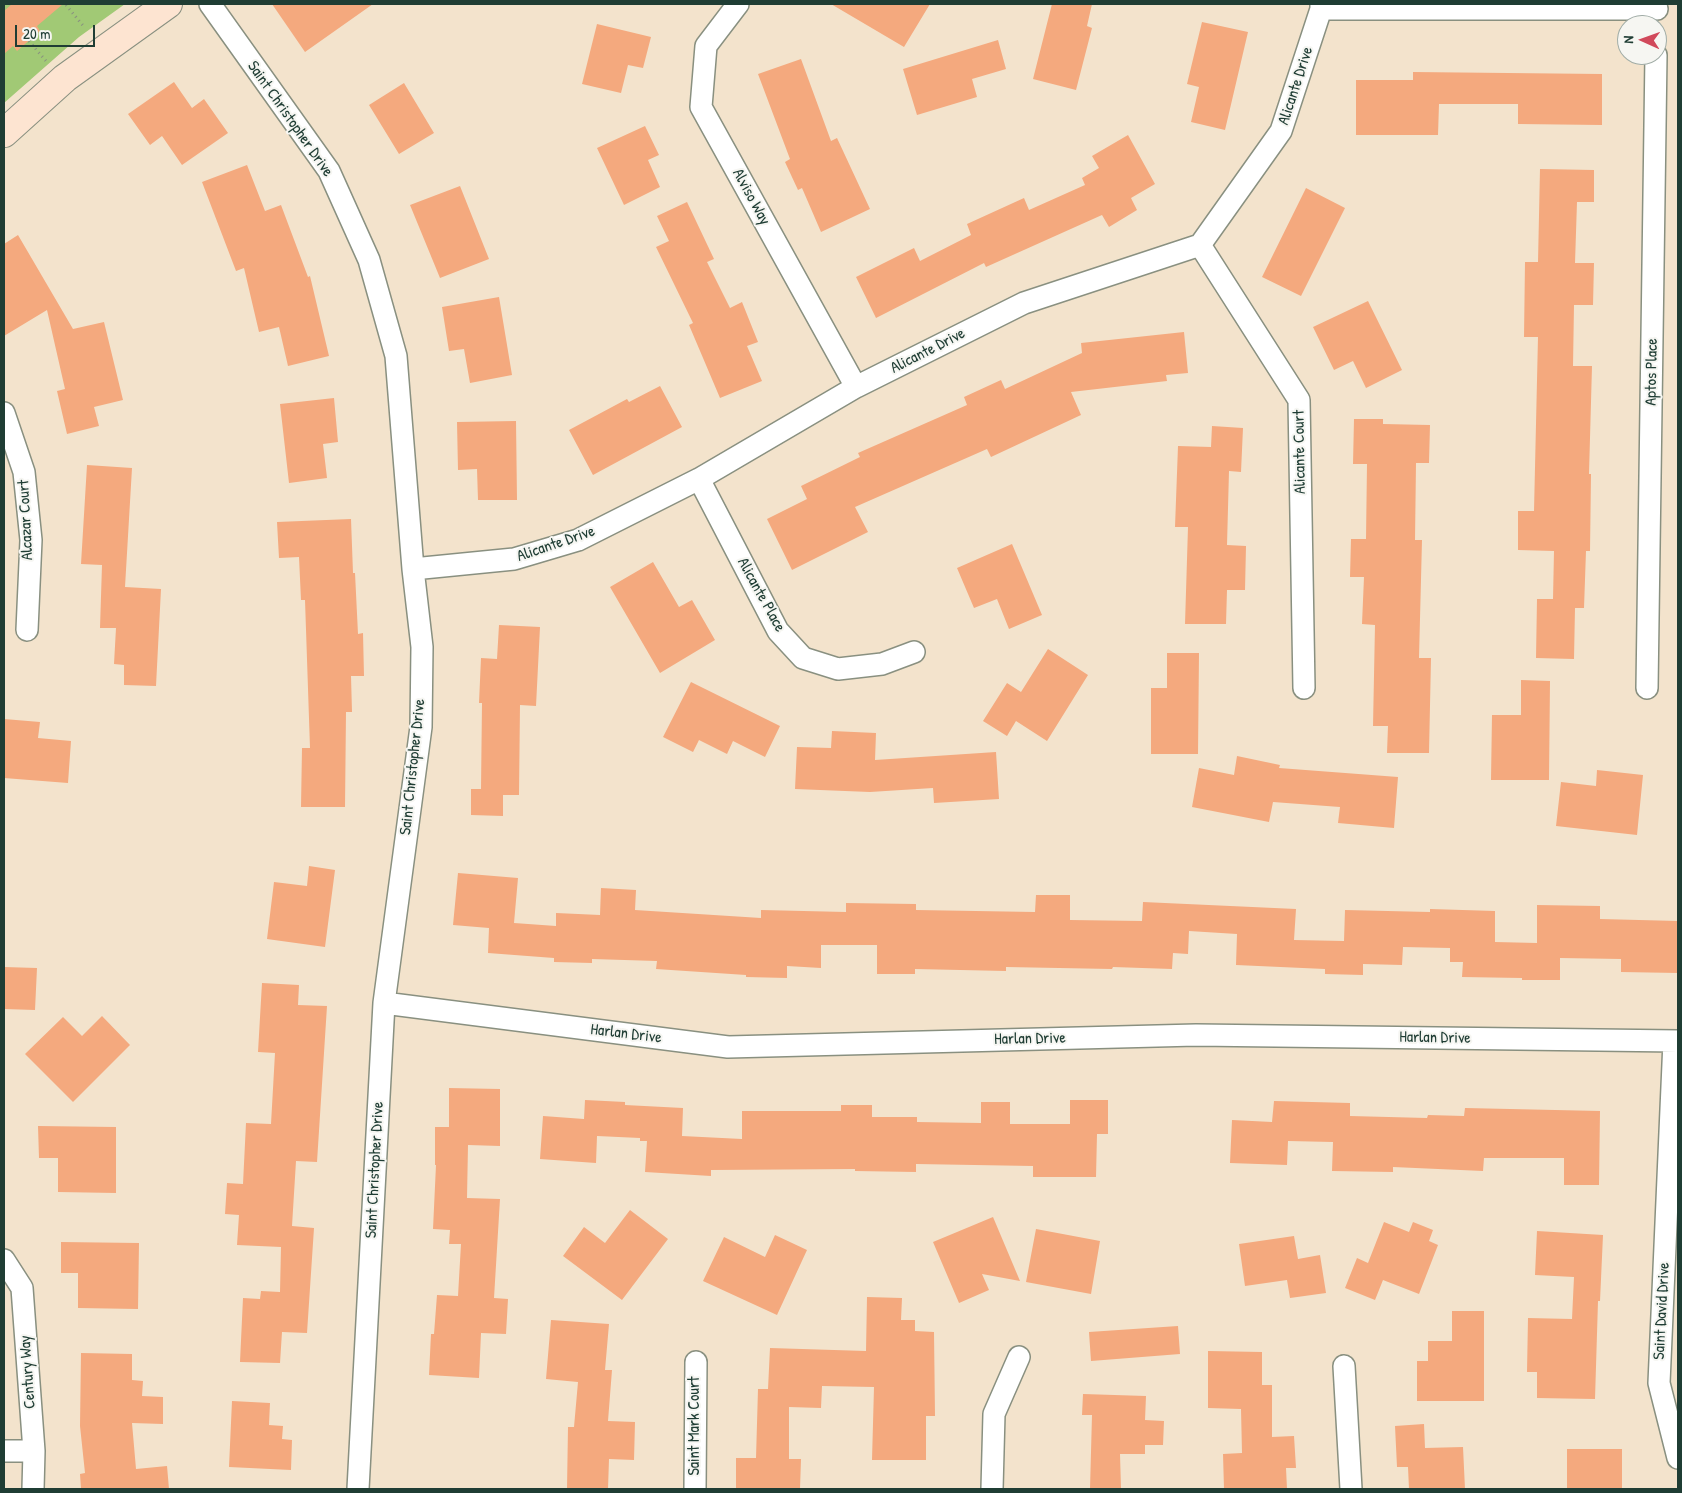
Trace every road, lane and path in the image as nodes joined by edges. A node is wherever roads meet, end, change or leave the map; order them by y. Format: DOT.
graph roads {
  1 [pos="66,4"];
  2 [pos="168,4"];
  3 [pos="210,4"];
  4 [pos="738,4"];
  5 [pos="1321,6"];
  6 [pos="1657,13"];
  7 [pos="85,28"];
  8 [pos="29,40"];
  9 [pos="46,61"];
  10 [pos="1656,65"];
  11 [pos="4,133"];
  12 [pos="1200,246"];
  13 [pos="856,387"];
  14 [pos="4,413"];
  15 [pos="699,479"];
  16 [pos="413,569"];
  17 [pos="26,630"];
  18 [pos="914,652"];
  19 [pos="1304,688"];
  20 [pos="1647,688"];
  21 [pos="384,1002"];
  22 [pos="1676,1041"];
  23 [pos="4,1260"];
  24 [pos="1019,1357"];
  25 [pos="696,1362"];
  26 [pos="1344,1366"];
  27 [pos="4,1451"];
  28 [pos="34,1451"];
  29 [pos="1678,1458"];
  30 [pos="33,1489"];
  31 [pos="358,1489"];
  32 [pos="695,1489"];
  33 [pos="992,1489"];
  34 [pos="1351,1489"];
  1 -- 7 [label="path"];
  2 -- 11 [label="street"];
  3 -- 16 [label="street, Saint Christopher Drive"];
  4 -- 13 [label="street, Alviso Way"];
  5 -- 6 [label="street"];
  5 -- 12 [label="street, Alicante Drive"];
  8 -- 9 [label="path"];
  10 -- 20 [label="street, Aptos Place"];
  12 -- 13 [label="street, Alicante Drive"];
  12 -- 19 [label="street, Alicante Court"];
  13 -- 15 [label="street, Alicante Drive"];
  14 -- 17 [label="street, Alcazar Court"];
  15 -- 16 [label="street, Alicante Drive"];
  15 -- 18 [label="street, Alicante Place"];
  16 -- 21 [label="street, Saint Christopher Drive"];
  21 -- 22 [label="street, Harlan Drive"];
  21 -- 31 [label="street, Saint Christopher Drive"];
  22 -- 29 [label="street, Saint David Drive"];
  23 -- 28 [label="street, Century Way"];
  24 -- 33 [label="street"];
  25 -- 32 [label="street, Saint Mark Court"];
  26 -- 34 [label="street"];
  27 -- 28 [label="street"];
  28 -- 30 [label="street, Century Way"];
}
